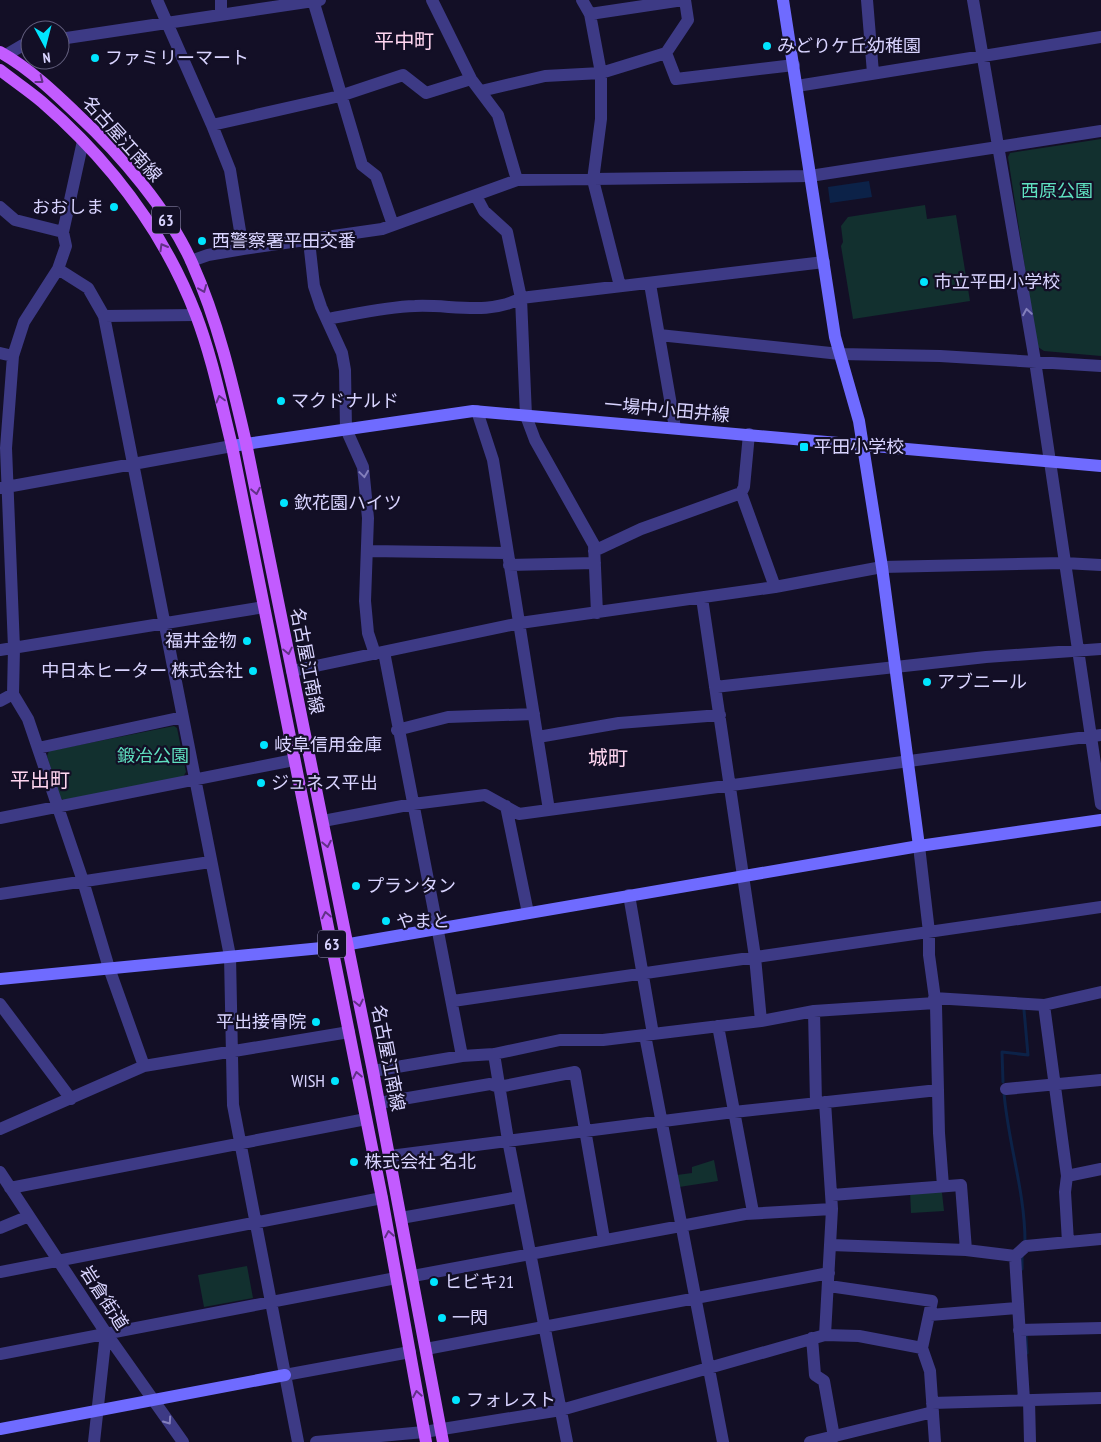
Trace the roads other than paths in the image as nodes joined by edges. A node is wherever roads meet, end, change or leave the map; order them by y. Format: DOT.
graph roads {
  1 [pos="156,0"];
  2 [pos="221,0"];
  3 [pos="315,0"];
  4 [pos="432,0"];
  5 [pos="582,0"];
  6 [pos="684,0"];
  7 [pos="783,0"];
  8 [pos="867,0"];
  9 [pos="973,0"];
  10 [pos="659,2"];
  11 [pos="275,3"];
  12 [pos="590,14"];
  13 [pos="222,15"];
  14 [pos="168,23"];
  15 [pos="1101,37"];
  16 [pos="70,38"];
  17 [pos="20,46"];
  18 [pos="666,52"];
  19 [pos="3,54"];
  20 [pos="984,55"];
  21 [pos="794,65"];
  22 [pos="0,70"];
  23 [pos="601,73"];
  24 [pos="873,73"];
  25 [pos="471,79"];
  26 [pos="797,86"];
  27 [pos="480,92"];
  28 [pos="340,96"];
  29 [pos="212,125"];
  30 [pos="1101,131"];
  31 [pos="83,141"];
  32 [pos="999,146"];
  33 [pos="810,176"];
  34 [pos="517,180"];
  35 [pos="593,180"];
  36 [pos="476,196"];
  37 [pos="0,208"];
  38 [pos="393,225"];
  39 [pos="63,232"];
  40 [pos="309,241"];
  41 [pos="243,249"];
  42 [pos="191,260"];
  43 [pos="824,262"];
  44 [pos="58,269"];
  45 [pos="650,284"];
  46 [pos="620,286"];
  47 [pos="521,298"];
  48 [pos="196,315"];
  49 [pos="104,316"];
  50 [pos="327,320"];
  51 [pos="659,336"];
  52 [pos="0,353"];
  53 [pos="840,354"];
  54 [pos="14,356"];
  55 [pos="1035,360"];
  56 [pos="1101,366"];
  57 [pos="477,411"];
  58 [pos="526,416"];
  59 [pos="675,428"];
  60 [pos="346,429"];
  61 [pos="748,434"];
  62 [pos="246,443"];
  63 [pos="862,444"];
  64 [pos="232,446"];
  65 [pos="3,447"];
  66 [pos="1049,461"];
  67 [pos="132,465"];
  68 [pos="1101,466"];
  69 [pos="4,488"];
  70 [pos="741,493"];
  71 [pos="368,551"];
  72 [pos="594,557"];
  73 [pos="508,559"];
  74 [pos="1064,563"];
  75 [pos="1101,565"];
  76 [pos="882,567"];
  77 [pos="6,582"];
  78 [pos="775,587"];
  79 [pos="702,598"];
  80 [pos="264,607"];
  81 [pos="597,613"];
  82 [pos="520,622"];
  83 [pos="164,623"];
  84 [pos="14,648"];
  85 [pos="1101,649"];
  86 [pos="0,650"];
  87 [pos="1079,650"];
  88 [pos="380,653"];
  89 [pos="896,666"];
  90 [pos="292,671"];
  91 [pos="715,687"];
  92 [pos="13,694"];
  93 [pos="0,701"];
  94 [pos="534,714"];
  95 [pos="720,715"];
  96 [pos="182,717"];
  97 [pos="397,730"];
  98 [pos="1096,736"];
  99 [pos="538,738"];
  100 [pos="38,748"];
  101 [pos="294,760"];
  102 [pos="909,762"];
  103 [pos="194,780"];
  104 [pos="730,786"];
  105 [pos="413,804"];
  106 [pos="1101,804"];
  107 [pos="506,806"];
  108 [pos="57,807"];
  109 [pos="549,810"];
  110 [pos="0,818"];
  111 [pos="1101,820"];
  112 [pos="323,821"];
  113 [pos="919,846"];
  114 [pos="210,862"];
  115 [pos="742,876"];
  116 [pos="83,881"];
  117 [pos="0,894"];
  118 [pos="629,895"];
  119 [pos="1101,908"];
  120 [pos="528,913"];
  121 [pos="437,928"];
  122 [pos="929,932"];
  123 [pos="347,944"];
  124 [pos="332,947"];
  125 [pos="230,956"];
  126 [pos="755,957"];
  127 [pos="109,968"];
  128 [pos="642,973"];
  129 [pos="0,979"];
  130 [pos="1101,992"];
  131 [pos="934,1000"];
  132 [pos="453,1001"];
  133 [pos="0,1004"];
  134 [pos="1044,1005"];
  135 [pos="814,1011"];
  136 [pos="761,1021"];
  137 [pos="718,1026"];
  138 [pos="349,1032"];
  139 [pos="649,1035"];
  140 [pos="234,1052"];
  141 [pos="494,1054"];
  142 [pos="462,1056"];
  143 [pos="144,1066"];
  144 [pos="373,1071"];
  145 [pos="1101,1080"];
  146 [pos="1054,1084"];
  147 [pos="499,1086"];
  148 [pos="1006,1089"];
  149 [pos="938,1090"];
  150 [pos="71,1100"];
  151 [pos="380,1103"];
  152 [pos="821,1103"];
  153 [pos="734,1112"];
  154 [pos="366,1119"];
  155 [pos="663,1121"];
  156 [pos="0,1129"];
  157 [pos="584,1130"];
  158 [pos="508,1140"];
  159 [pos="240,1143"];
  160 [pos="390,1156"];
  161 [pos="1101,1170"];
  162 [pos="0,1172"];
  163 [pos="1066,1176"];
  164 [pos="943,1186"];
  165 [pos="10,1188"];
  166 [pos="832,1195"];
  167 [pos="519,1197"];
  168 [pos="382,1198"];
  169 [pos="832,1209"];
  170 [pos="753,1212"];
  171 [pos="29,1216"];
  172 [pos="402,1218"];
  173 [pos="255,1222"];
  174 [pos="683,1225"];
  175 [pos="0,1228"];
  176 [pos="604,1239"];
  177 [pos="1101,1239"];
  178 [pos="1068,1242"];
  179 [pos="831,1245"];
  180 [pos="966,1250"];
  181 [pos="530,1254"];
  182 [pos="1015,1256"];
  183 [pos="59,1261"];
  184 [pos="0,1272"];
  185 [pos="413,1276"];
  186 [pos="396,1278"];
  187 [pos="829,1280"];
  188 [pos="696,1298"];
  189 [pos="270,1302"];
  190 [pos="1017,1308"];
  191 [pos="930,1315"];
  192 [pos="545,1327"];
  193 [pos="1101,1328"];
  194 [pos="1019,1330"];
  195 [pos="106,1333"];
  196 [pos="819,1336"];
  197 [pos="922,1348"];
  198 [pos="426,1350"];
  199 [pos="410,1352"];
  200 [pos="0,1354"];
  201 [pos="709,1368"];
  202 [pos="285,1375"];
  203 [pos="1101,1398"];
  204 [pos="1026,1400"];
  205 [pos="154,1401"];
  206 [pos="932,1407"];
  207 [pos="561,1410"];
  208 [pos="96,1412"];
  209 [pos="0,1429"];
  210 [pos="442,1436"];
  211 [pos="425,1437"];
  212 [pos="834,1437"];
  213 [pos="816,1441"];
  214 [pos="94,1442"];
  215 [pos="182,1442"];
  216 [pos="298,1442"];
  217 [pos="316,1442"];
  218 [pos="567,1442"];
  219 [pos="723,1442"];
  220 [pos="935,1442"];
  221 [pos="1030,1442"];
  1 -- 14 [label="street"];
  2 -- 13 [label="street"];
  3 -- 11 [label="street"];
  3 -- 28 [label="street"];
  4 -- 25 [label="street"];
  5 -- 12 [label="street"];
  6 -- 10 [label="street"];
  6 -- 18 [label="street"];
  7 -- 21 [label="street"];
  8 -- 24 [label="street"];
  9 -- 20 [label="street"];
  10 -- 12 [label="street"];
  11 -- 13 [label="street"];
  12 -- 23 [label="street"];
  13 -- 14 [label="street"];
  14 -- 16 [label="street"];
  14 -- 29 [label="street"];
  15 -- 20 [label="street"];
  17 -- 19 [label="street"];
  18 -- 21 [label="street"];
  18 -- 23 [label="street"];
  19 -- 42 [label="main road, 名古屋江南線 / 63, one-way"];
  20 -- 24 [label="street"];
  20 -- 32 [label="street"];
  21 -- 26 [label="street"];
  22 -- 31 [label="main road, 名古屋江南線 / 63"];
  23 -- 27 [label="street"];
  23 -- 35 [label="street"];
  24 -- 26 [label="street"];
  25 -- 27 [label="street"];
  25 -- 28 [label="street"];
  26 -- 33 [label="street"];
  27 -- 34 [label="street"];
  28 -- 29 [label="street"];
  28 -- 38 [label="street"];
  29 -- 41 [label="street"];
  30 -- 32 [label="street"];
  31 -- 39 [label="street"];
  48 -- 31 [label="main road, 名古屋江南線 / 63, one-way"];
  32 -- 33 [label="street"];
  55 -- 32 [label="street, one-way"];
  33 -- 35 [label="street"];
  33 -- 43 [label="street"];
  34 -- 35 [label="street"];
  34 -- 36 [label="street"];
  35 -- 46 [label="street"];
  36 -- 38 [label="street"];
  36 -- 47 [label="street"];
  37 -- 39 [label="street"];
  38 -- 40 [label="street"];
  39 -- 44 [label="street"];
  40 -- 41 [label="street"];
  40 -- 50 [label="street"];
  41 -- 42 [label="street"];
  42 -- 62 [label="main road, 名古屋江南線 / 63, one-way"];
  43 -- 45 [label="street"];
  43 -- 53 [label="street"];
  44 -- 49 [label="street"];
  44 -- 54 [label="street"];
  45 -- 46 [label="street"];
  45 -- 51 [label="street"];
  46 -- 47 [label="street"];
  47 -- 50 [label="street"];
  47 -- 58 [label="street"];
  48 -- 49 [label="street"];
  64 -- 48 [label="main road, 名古屋江南線 / 63, one-way"];
  49 -- 67 [label="street"];
  50 -- 60 [label="street"];
  51 -- 53 [label="street"];
  51 -- 59 [label="street"];
  52 -- 54 [label="street"];
  53 -- 55 [label="street"];
  53 -- 63 [label="street"];
  54 -- 65 [label="street"];
  55 -- 56 [label="street"];
  55 -- 66 [label="street"];
  57 -- 58 [label="street, 一場中小田井線"];
  57 -- 60 [label="street, 一場中小田井線"];
  57 -- 73 [label="street"];
  58 -- 59 [label="street, 一場中小田井線"];
  58 -- 72 [label="street"];
  59 -- 61 [label="street, 一場中小田井線"];
  60 -- 62 [label="street, 一場中小田井線"];
  60 -- 71 [label="street, one-way"];
  61 -- 63 [label="street, 一場中小田井線"];
  61 -- 70 [label="street"];
  62 -- 64 [label="street, 一場中小田井線"];
  62 -- 90 [label="main road, 名古屋江南線 / 63, one-way"];
  63 -- 66 [label="street, 一場中小田井線"];
  63 -- 76 [label="street"];
  64 -- 67 [label="street"];
  64 -- 80 [label="main road, 名古屋江南線 / 63"];
  65 -- 69 [label="street"];
  66 -- 68 [label="street, 一場中小田井線"];
  66 -- 74 [label="street"];
  67 -- 69 [label="street"];
  67 -- 83 [label="street"];
  69 -- 77 [label="street"];
  70 -- 72 [label="street"];
  70 -- 78 [label="street"];
  71 -- 73 [label="street"];
  71 -- 88 [label="street"];
  72 -- 73 [label="street"];
  72 -- 81 [label="street"];
  73 -- 82 [label="street"];
  74 -- 75 [label="street"];
  74 -- 76 [label="street"];
  74 -- 87 [label="street"];
  76 -- 78 [label="street"];
  76 -- 89 [label="street"];
  77 -- 84 [label="street"];
  78 -- 79 [label="street"];
  79 -- 81 [label="street"];
  79 -- 91 [label="street"];
  80 -- 83 [label="street"];
  80 -- 101 [label="main road, 名古屋江南線 / 63"];
  81 -- 82 [label="street"];
  82 -- 88 [label="street"];
  82 -- 94 [label="street"];
  83 -- 84 [label="street"];
  83 -- 96 [label="street"];
  84 -- 86 [label="street"];
  84 -- 92 [label="street"];
  85 -- 87 [label="street"];
  87 -- 89 [label="street"];
  87 -- 98 [label="street"];
  88 -- 90 [label="street"];
  88 -- 97 [label="street"];
  89 -- 91 [label="street"];
  89 -- 102 [label="street"];
  90 -- 112 [label="main road, 名古屋江南線 / 63"];
  91 -- 95 [label="street"];
  92 -- 93 [label="street"];
  92 -- 100 [label="street"];
  94 -- 97 [label="street"];
  94 -- 99 [label="street"];
  95 -- 99 [label="street"];
  95 -- 104 [label="street"];
  96 -- 100 [label="street"];
  96 -- 103 [label="street"];
  97 -- 105 [label="street"];
  98 -- 102 [label="street"];
  98 -- 106 [label="street"];
  99 -- 109 [label="street"];
  100 -- 108 [label="street"];
  101 -- 103 [label="street"];
  124 -- 101 [label="main road, 名古屋江南線 / 63, one-way"];
  102 -- 104 [label="street"];
  102 -- 113 [label="street"];
  103 -- 108 [label="street"];
  103 -- 114 [label="street"];
  104 -- 109 [label="street"];
  104 -- 115 [label="street"];
  105 -- 107 [label="street"];
  105 -- 112 [label="street"];
  105 -- 121 [label="street"];
  107 -- 109 [label="street"];
  107 -- 120 [label="street"];
  108 -- 110 [label="street"];
  108 -- 116 [label="street"];
  111 -- 113 [label="street"];
  112 -- 123 [label="main road, 名古屋江南線 / 63, one-way"];
  113 -- 115 [label="street"];
  113 -- 122 [label="street"];
  114 -- 116 [label="street"];
  114 -- 125 [label="street"];
  115 -- 118 [label="street"];
  115 -- 126 [label="street"];
  116 -- 117 [label="street"];
  116 -- 127 [label="street"];
  118 -- 120 [label="street"];
  118 -- 128 [label="street"];
  119 -- 122 [label="street"];
  120 -- 121 [label="street"];
  121 -- 123 [label="street"];
  121 -- 132 [label="street"];
  122 -- 126 [label="street"];
  122 -- 131 [label="street"];
  123 -- 124 [label="street"];
  123 -- 144 [label="main road, 名古屋江南線 / 63, one-way"];
  124 -- 125 [label="street"];
  124 -- 138 [label="main road, 名古屋江南線 / 63"];
  125 -- 127 [label="street"];
  125 -- 140 [label="street"];
  126 -- 128 [label="street"];
  126 -- 136 [label="street"];
  127 -- 129 [label="street"];
  127 -- 143 [label="street"];
  128 -- 132 [label="street"];
  128 -- 139 [label="street"];
  130 -- 134 [label="street"];
  131 -- 134 [label="street"];
  131 -- 135 [label="street"];
  131 -- 149 [label="street"];
  132 -- 142 [label="street"];
  133 -- 150 [label="street"];
  134 -- 146 [label="street"];
  135 -- 136 [label="street"];
  135 -- 152 [label="street"];
  136 -- 137 [label="street"];
  137 -- 139 [label="street"];
  137 -- 153 [label="street"];
  138 -- 140 [label="street"];
  154 -- 138 [label="main road, 名古屋江南線 / 63, one-way"];
  139 -- 141 [label="street"];
  139 -- 155 [label="street"];
  140 -- 143 [label="street"];
  140 -- 159 [label="street"];
  141 -- 142 [label="street"];
  141 -- 147 [label="street"];
  142 -- 144 [label="street"];
  143 -- 150 [label="street"];
  144 -- 151 [label="main road, 名古屋江南線 / 63"];
  145 -- 146 [label="street"];
  146 -- 148 [label="street"];
  146 -- 163 [label="street"];
  147 -- 151 [label="street"];
  147 -- 157 [label="street"];
  147 -- 158 [label="street"];
  149 -- 152 [label="street"];
  149 -- 164 [label="street"];
  150 -- 156 [label="street"];
  151 -- 160 [label="main road, 名古屋江南線 / 63"];
  152 -- 153 [label="street"];
  152 -- 166 [label="street"];
  153 -- 155 [label="street"];
  153 -- 170 [label="street"];
  154 -- 159 [label="street"];
  154 -- 168 [label="main road, 名古屋江南線 / 63"];
  155 -- 157 [label="street"];
  155 -- 174 [label="street"];
  157 -- 158 [label="street"];
  157 -- 176 [label="street"];
  158 -- 160 [label="street"];
  158 -- 167 [label="street"];
  159 -- 165 [label="street"];
  159 -- 173 [label="street"];
  160 -- 172 [label="main road, 名古屋江南線 / 63"];
  161 -- 163 [label="street"];
  162 -- 165 [label="street, 岩倉街道"];
  163 -- 178 [label="street"];
  164 -- 166 [label="street"];
  164 -- 180 [label="street"];
  165 -- 171 [label="street, 岩倉街道"];
  166 -- 169 [label="street"];
  167 -- 172 [label="street"];
  167 -- 181 [label="street"];
  168 -- 173 [label="street"];
  186 -- 168 [label="main road, 名古屋江南線 / 63, one-way"];
  169 -- 170 [label="street"];
  169 -- 179 [label="street"];
  170 -- 174 [label="street"];
  171 -- 175 [label="street"];
  171 -- 183 [label="street, 岩倉街道"];
  172 -- 185 [label="main road, 名古屋江南線 / 63"];
  173 -- 183 [label="street"];
  173 -- 189 [label="street"];
  174 -- 176 [label="street"];
  174 -- 188 [label="street"];
  176 -- 181 [label="street"];
  177 -- 178 [label="street"];
  178 -- 182 [label="street"];
  179 -- 180 [label="street"];
  179 -- 187 [label="street"];
  180 -- 182 [label="street"];
  181 -- 185 [label="street"];
  181 -- 192 [label="street"];
  182 -- 190 [label="street"];
  183 -- 184 [label="street"];
  183 -- 195 [label="street, 岩倉街道"];
  185 -- 198 [label="main road, 名古屋江南線 / 63"];
  186 -- 189 [label="street"];
  186 -- 199 [label="main road, 名古屋江南線 / 63"];
  187 -- 188 [label="street"];
  187 -- 191 [label="street"];
  187 -- 196 [label="street"];
  188 -- 192 [label="street"];
  188 -- 201 [label="street"];
  189 -- 195 [label="street"];
  189 -- 202 [label="street"];
  190 -- 191 [label="street"];
  190 -- 194 [label="street"];
  191 -- 197 [label="street"];
  192 -- 198 [label="street"];
  192 -- 207 [label="street"];
  193 -- 194 [label="street"];
  194 -- 204 [label="street"];
  195 -- 200 [label="street"];
  195 -- 205 [label="street, 岩倉街道"];
  195 -- 208 [label="street"];
  196 -- 197 [label="street"];
  196 -- 201 [label="street"];
  196 -- 212 [label="street"];
  197 -- 206 [label="street"];
  198 -- 210 [label="main road, 名古屋江南線 / 63"];
  199 -- 202 [label="street"];
  211 -- 199 [label="main road, 名古屋江南線 / 63, one-way"];
  201 -- 207 [label="street"];
  201 -- 219 [label="street"];
  202 -- 205 [label="street"];
  202 -- 216 [label="street"];
  203 -- 204 [label="street"];
  204 -- 206 [label="street"];
  204 -- 221 [label="street"];
  205 -- 208 [label="street"];
  205 -- 215 [label="street, 岩倉街道, one-way"];
  206 -- 212 [label="street"];
  206 -- 220 [label="street"];
  207 -- 210 [label="street"];
  207 -- 218 [label="street"];
  208 -- 209 [label="street"];
  208 -- 214 [label="street"];
  210 -- 211 [label="street"];
  211 -- 217 [label="street"];
  212 -- 213 [label="street"];
}
